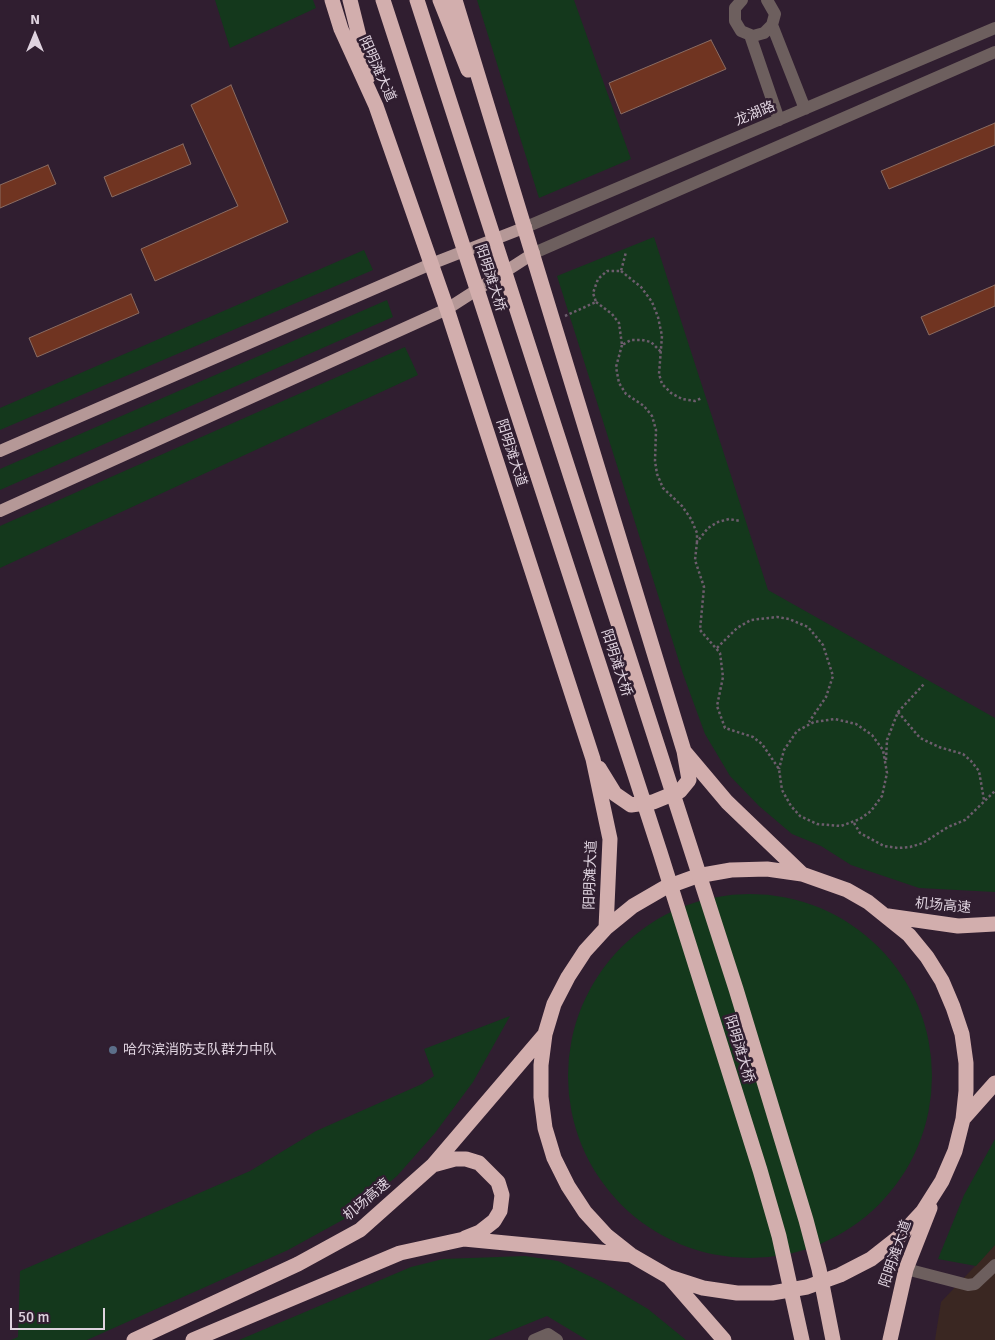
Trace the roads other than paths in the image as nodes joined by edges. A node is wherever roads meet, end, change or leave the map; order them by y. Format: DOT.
graph roads {
  1 [pos="332,0"];
  2 [pos="350,0"];
  3 [pos="383,0"];
  4 [pos="417,0"];
  5 [pos="440,0"];
  6 [pos="455,0"];
  7 [pos="767,0"];
  8 [pos="734,3"];
  9 [pos="772,25"];
  10 [pos="995,28"];
  11 [pos="750,35"];
  12 [pos="995,52"];
  13 [pos="376,106"];
  14 [pos="805,109"];
  15 [pos="779,120"];
  16 [pos="501,148"];
  17 [pos="526,227"];
  18 [pos="534,253"];
  19 [pos="431,264"];
  20 [pos="447,309"];
  21 [pos="0,451"];
  22 [pos="0,510"];
  23 [pos="684,751"];
  24 [pos="593,759"];
  25 [pos="802,874"];
  26 [pos="888,916"];
  27 [pos="995,924"];
  28 [pos="606,928"];
  29 [pos="545,1034"];
  30 [pos="995,1083"];
  31 [pos="963,1119"];
  32 [pos="433,1165"];
  33 [pos="942,1181"];
  34 [pos="464,1238"];
  35 [pos="631,1255"];
  36 [pos="995,1265"];
  37 [pos="906,1269"];
  38 [pos="669,1277"];
  39 [pos="134,1340"];
  40 [pos="192,1340"];
  41 [pos="534,1340"];
  42 [pos="557,1340"];
  43 [pos="724,1340"];
  44 [pos="802,1340"];
  45 [pos="833,1340"];
  46 [pos="890,1340"];
  1 -- 13 [label="highway, 阳明滩大道"];
  2 -- 13 [label="highway"];
  3 -- 44 [label="highway, 阳明滩大桥, bridge"];
  4 -- 45 [label="highway, 阳明滩大桥, bridge"];
  5 -- 16 [label="highway"];
  6 -- 16 [label="highway"];
  7 -- 9 [label="street"];
  8 -- 11 [label="street"];
  9 -- 11 [label="street"];
  9 -- 14 [label="street"];
  10 -- 14 [label="street, 龙湖路"];
  11 -- 15 [label="street"];
  12 -- 18 [label="street"];
  13 -- 19 [label="highway, 阳明滩大道"];
  14 -- 15 [label="street, 龙湖路"];
  15 -- 17 [label="street, 龙湖路"];
  16 -- 17 [label="highway"];
  17 -- 18 [label="highway"];
  17 -- 19 [label="main road"];
  18 -- 20 [label="main road"];
  18 -- 23 [label="highway"];
  19 -- 20 [label="highway, 阳明滩大道"];
  19 -- 21 [label="main road"];
  20 -- 22 [label="main road"];
  20 -- 24 [label="highway, 阳明滩大道"];
  23 -- 24 [label="highway"];
  23 -- 25 [label="highway"];
  24 -- 28 [label="highway, 阳明滩大道"];
  25 -- 26 [label="highway"];
  25 -- 28 [label="highway"];
  26 -- 27 [label="highway, 机场高速"];
  26 -- 31 [label="highway"];
  28 -- 29 [label="highway"];
  29 -- 32 [label="highway, 机场高速"];
  29 -- 35 [label="highway"];
  30 -- 31 [label="highway"];
  31 -- 33 [label="highway"];
  32 -- 34 [label="highway"];
  32 -- 39 [label="highway, 机场高速"];
  33 -- 37 [label="highway, 阳明滩大道"];
  33 -- 38 [label="highway"];
  34 -- 35 [label="highway"];
  34 -- 40 [label="highway"];
  35 -- 38 [label="highway"];
  36 -- 37 [label="street"];
  37 -- 46 [label="highway, 阳明滩大道"];
  38 -- 43 [label="highway"];
  41 -- 42 [label="street"];
}
